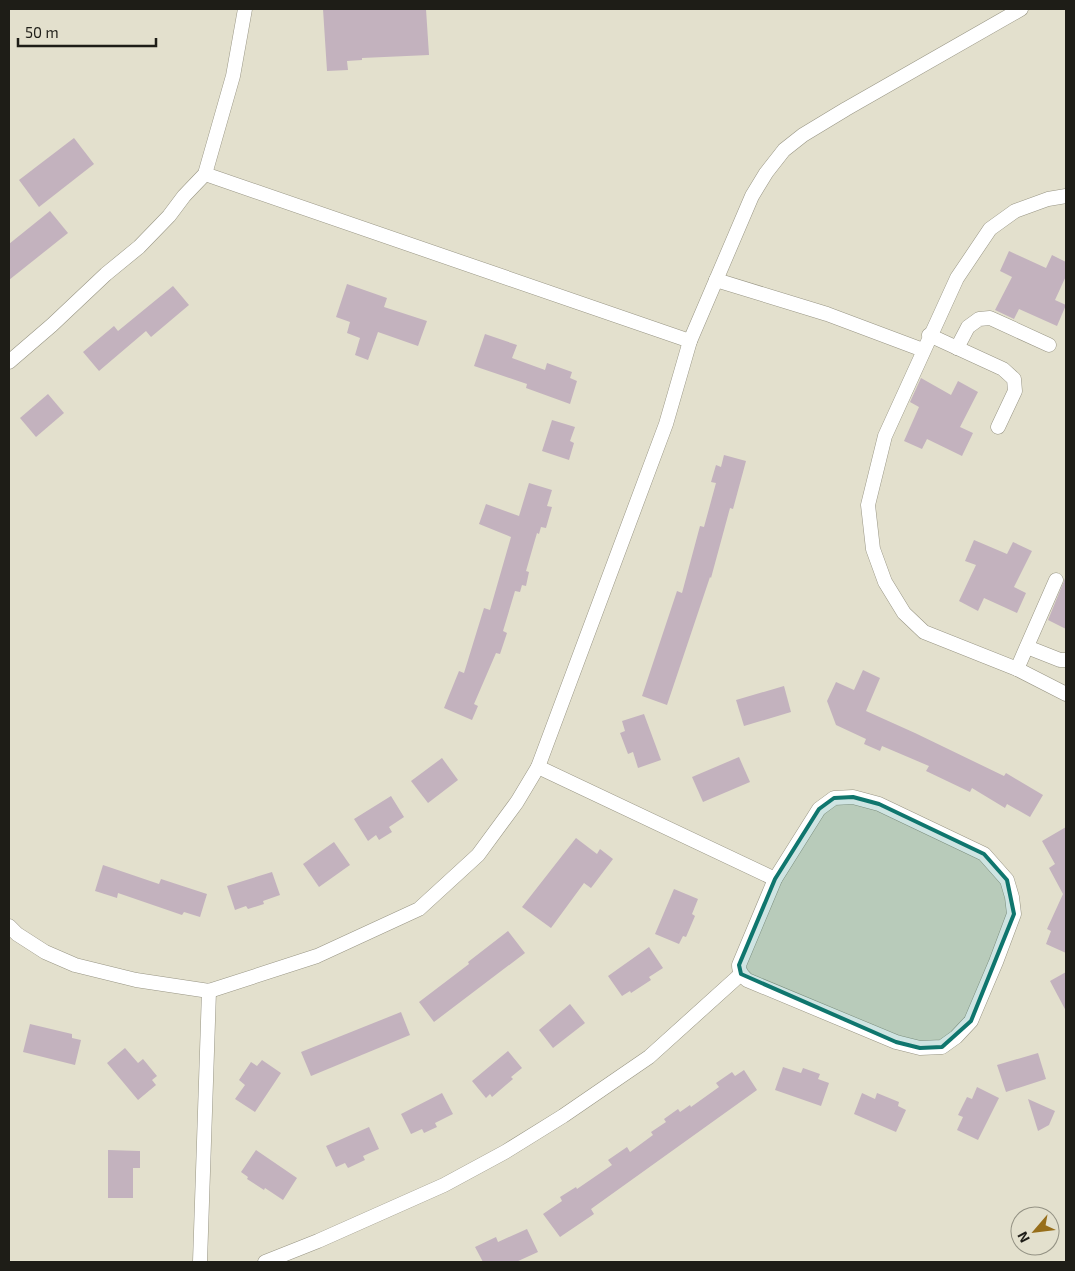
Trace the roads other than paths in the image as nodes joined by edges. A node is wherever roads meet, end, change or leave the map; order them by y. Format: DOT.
graph roads {
  1 [pos="245,9"];
  2 [pos="1021,9"];
  3 [pos="205,174"];
  4 [pos="1066,196"];
  5 [pos="716,280"];
  6 [pos="930,335"];
  7 [pos="690,341"];
  8 [pos="1049,345"];
  9 [pos="958,348"];
  10 [pos="922,350"];
  11 [pos="9,362"];
  12 [pos="998,426"];
  13 [pos="1056,580"];
  14 [pos="1027,647"];
  15 [pos="1066,660"];
  16 [pos="1018,669"];
  17 [pos="1066,694"];
  18 [pos="538,767"];
  19 [pos="775,879"];
  20 [pos="9,926"];
  21 [pos="741,974"];
  22 [pos="209,990"];
  23 [pos="200,1262"];
  24 [pos="265,1262"];
  1 -- 3 [label="street"];
  2 -- 5 [label="street"];
  3 -- 7 [label="street"];
  3 -- 11 [label="street"];
  4 -- 6 [label="street"];
  5 -- 7 [label="street"];
  5 -- 10 [label="street"];
  6 -- 9 [label="street"];
  6 -- 10 [label="street"];
  7 -- 18 [label="street"];
  8 -- 9 [label="street"];
  9 -- 12 [label="street"];
  10 -- 16 [label="street"];
  13 -- 14 [label="street"];
  14 -- 15 [label="street"];
  14 -- 16 [label="street"];
  16 -- 17 [label="street"];
  18 -- 19 [label="street"];
  18 -- 22 [label="street"];
  19 -- 21 [label="street"];
  19 -- 21 [label="street"];
  20 -- 22 [label="street"];
  21 -- 24 [label="street"];
  22 -- 23 [label="street"];
}
